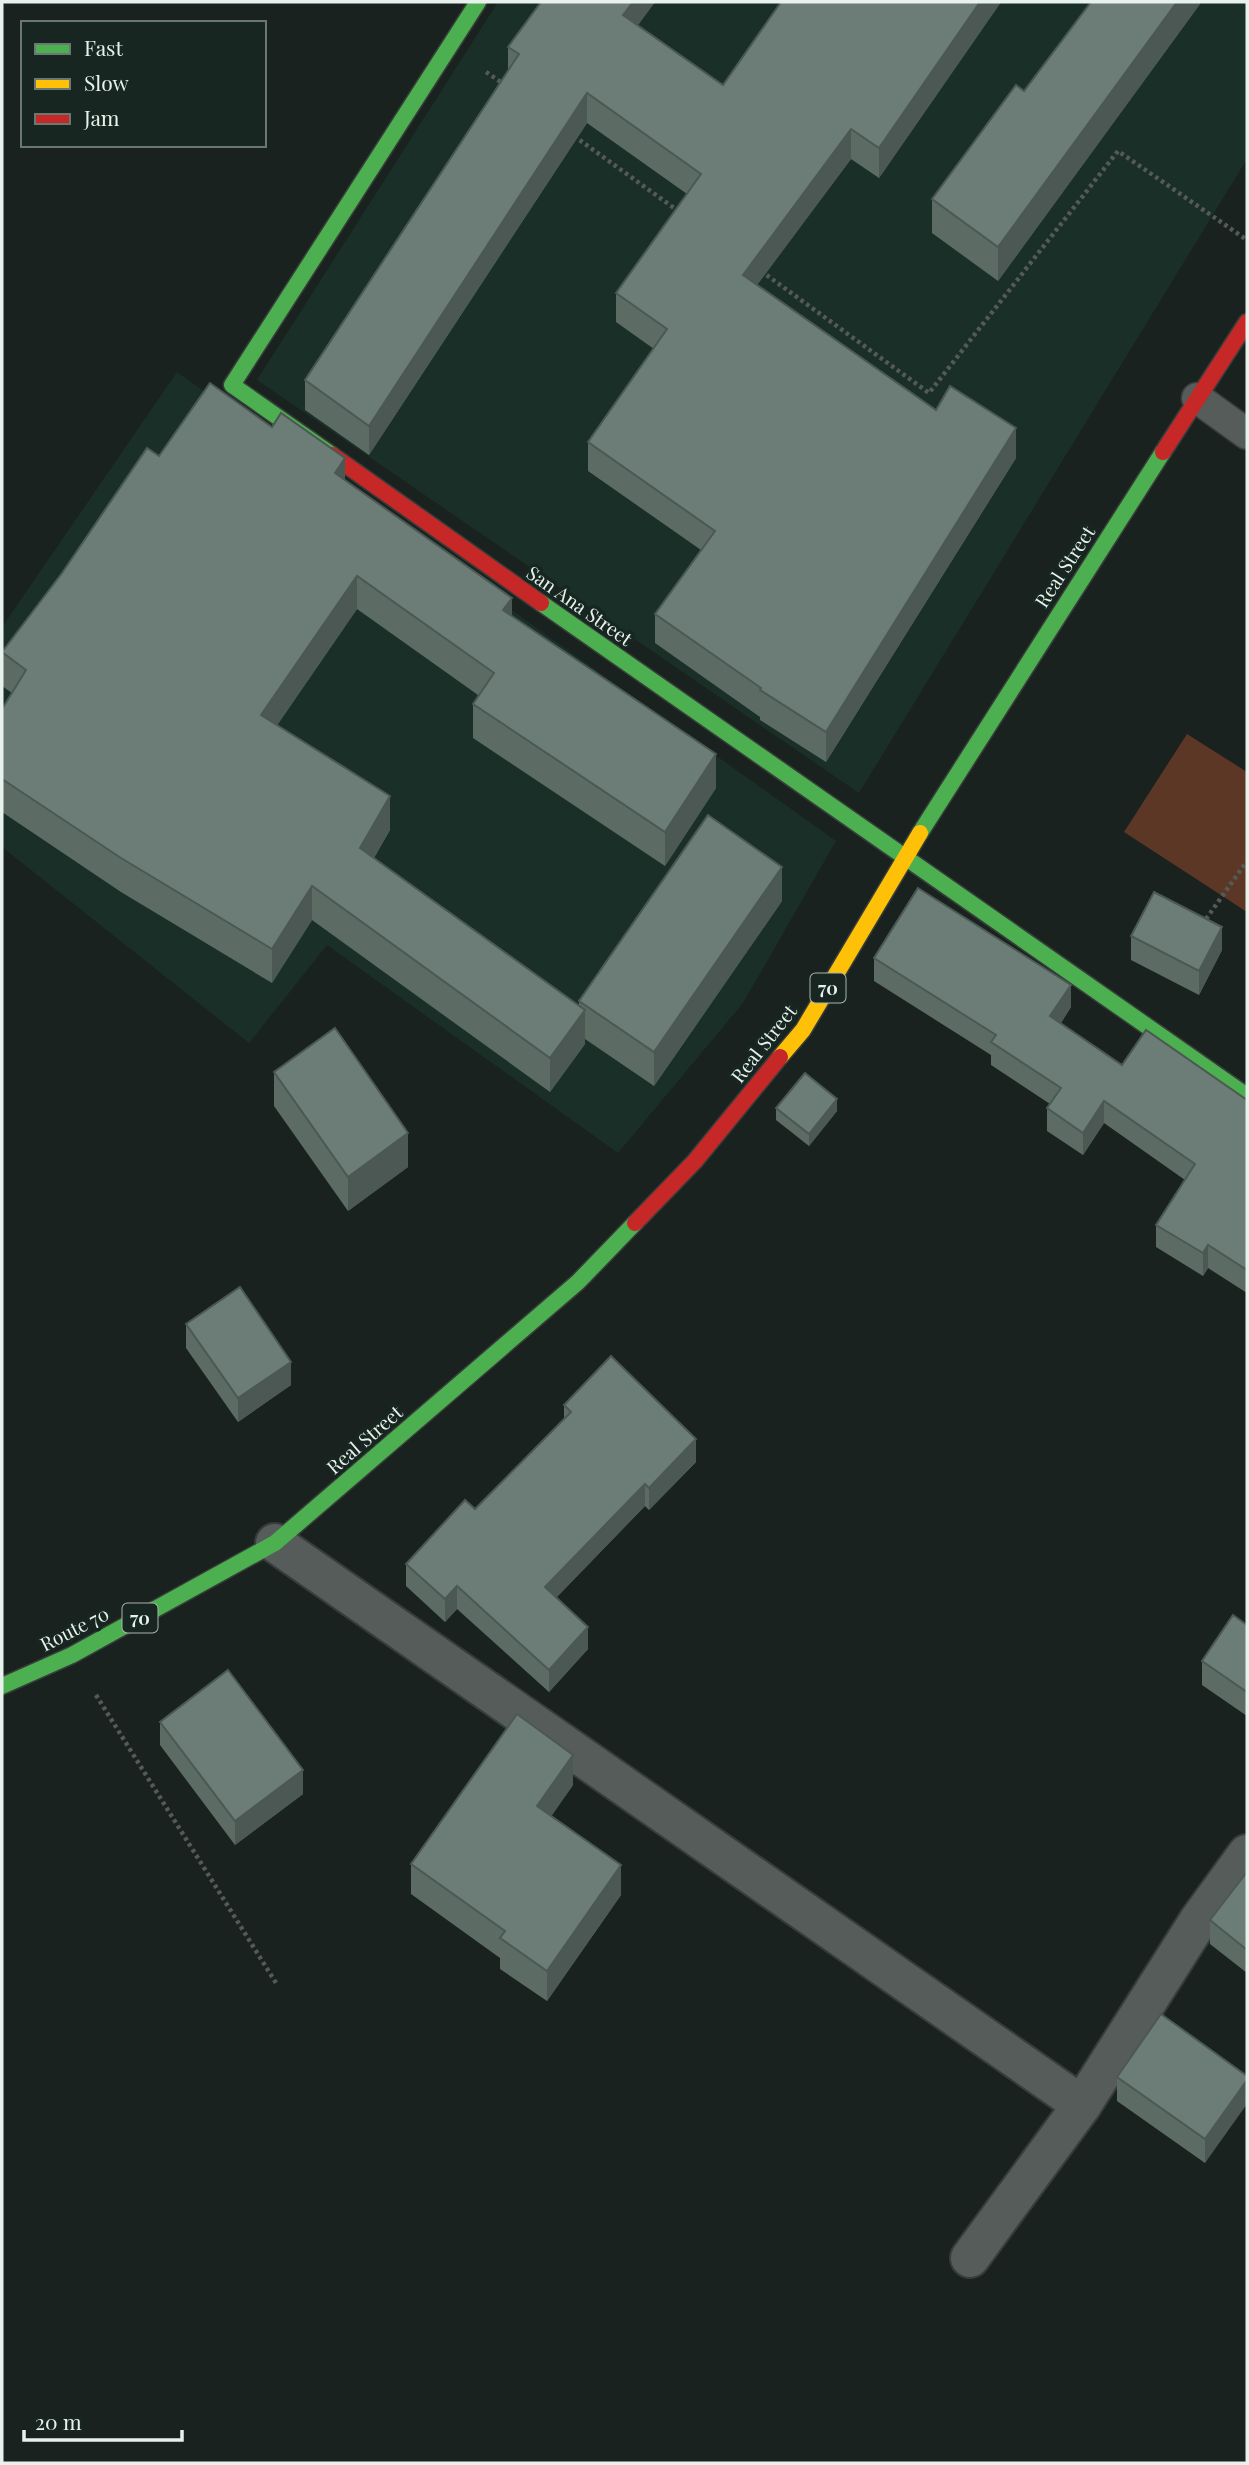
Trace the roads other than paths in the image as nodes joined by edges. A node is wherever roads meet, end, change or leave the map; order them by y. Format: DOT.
graph roads {
  1 [pos="478,2"];
  2 [pos="1247,322"];
  3 [pos="1197,398"];
  4 [pos="1247,433"];
  5 [pos="905,860"];
  6 [pos="1247,1096"];
  7 [pos="275,1544"];
  8 [pos="2,1686"];
  9 [pos="1247,1854"];
  10 [pos="1082,2105"];
  11 [pos="970,2258"];
  1 -- 5 [label="main road, San Ana Street"];
  2 -- 3 [label="main road, Real Street / 70"];
  3 -- 4 [label="lane"];
  3 -- 5 [label="main road, Real Street / 70"];
  5 -- 6 [label="main road, San Ana Street"];
  5 -- 7 [label="main road, Real Street / 70"];
  7 -- 8 [label="main road, Route 70 / 70"];
  7 -- 10 [label="street"];
  9 -- 10 [label="street"];
  10 -- 11 [label="street"];
}
